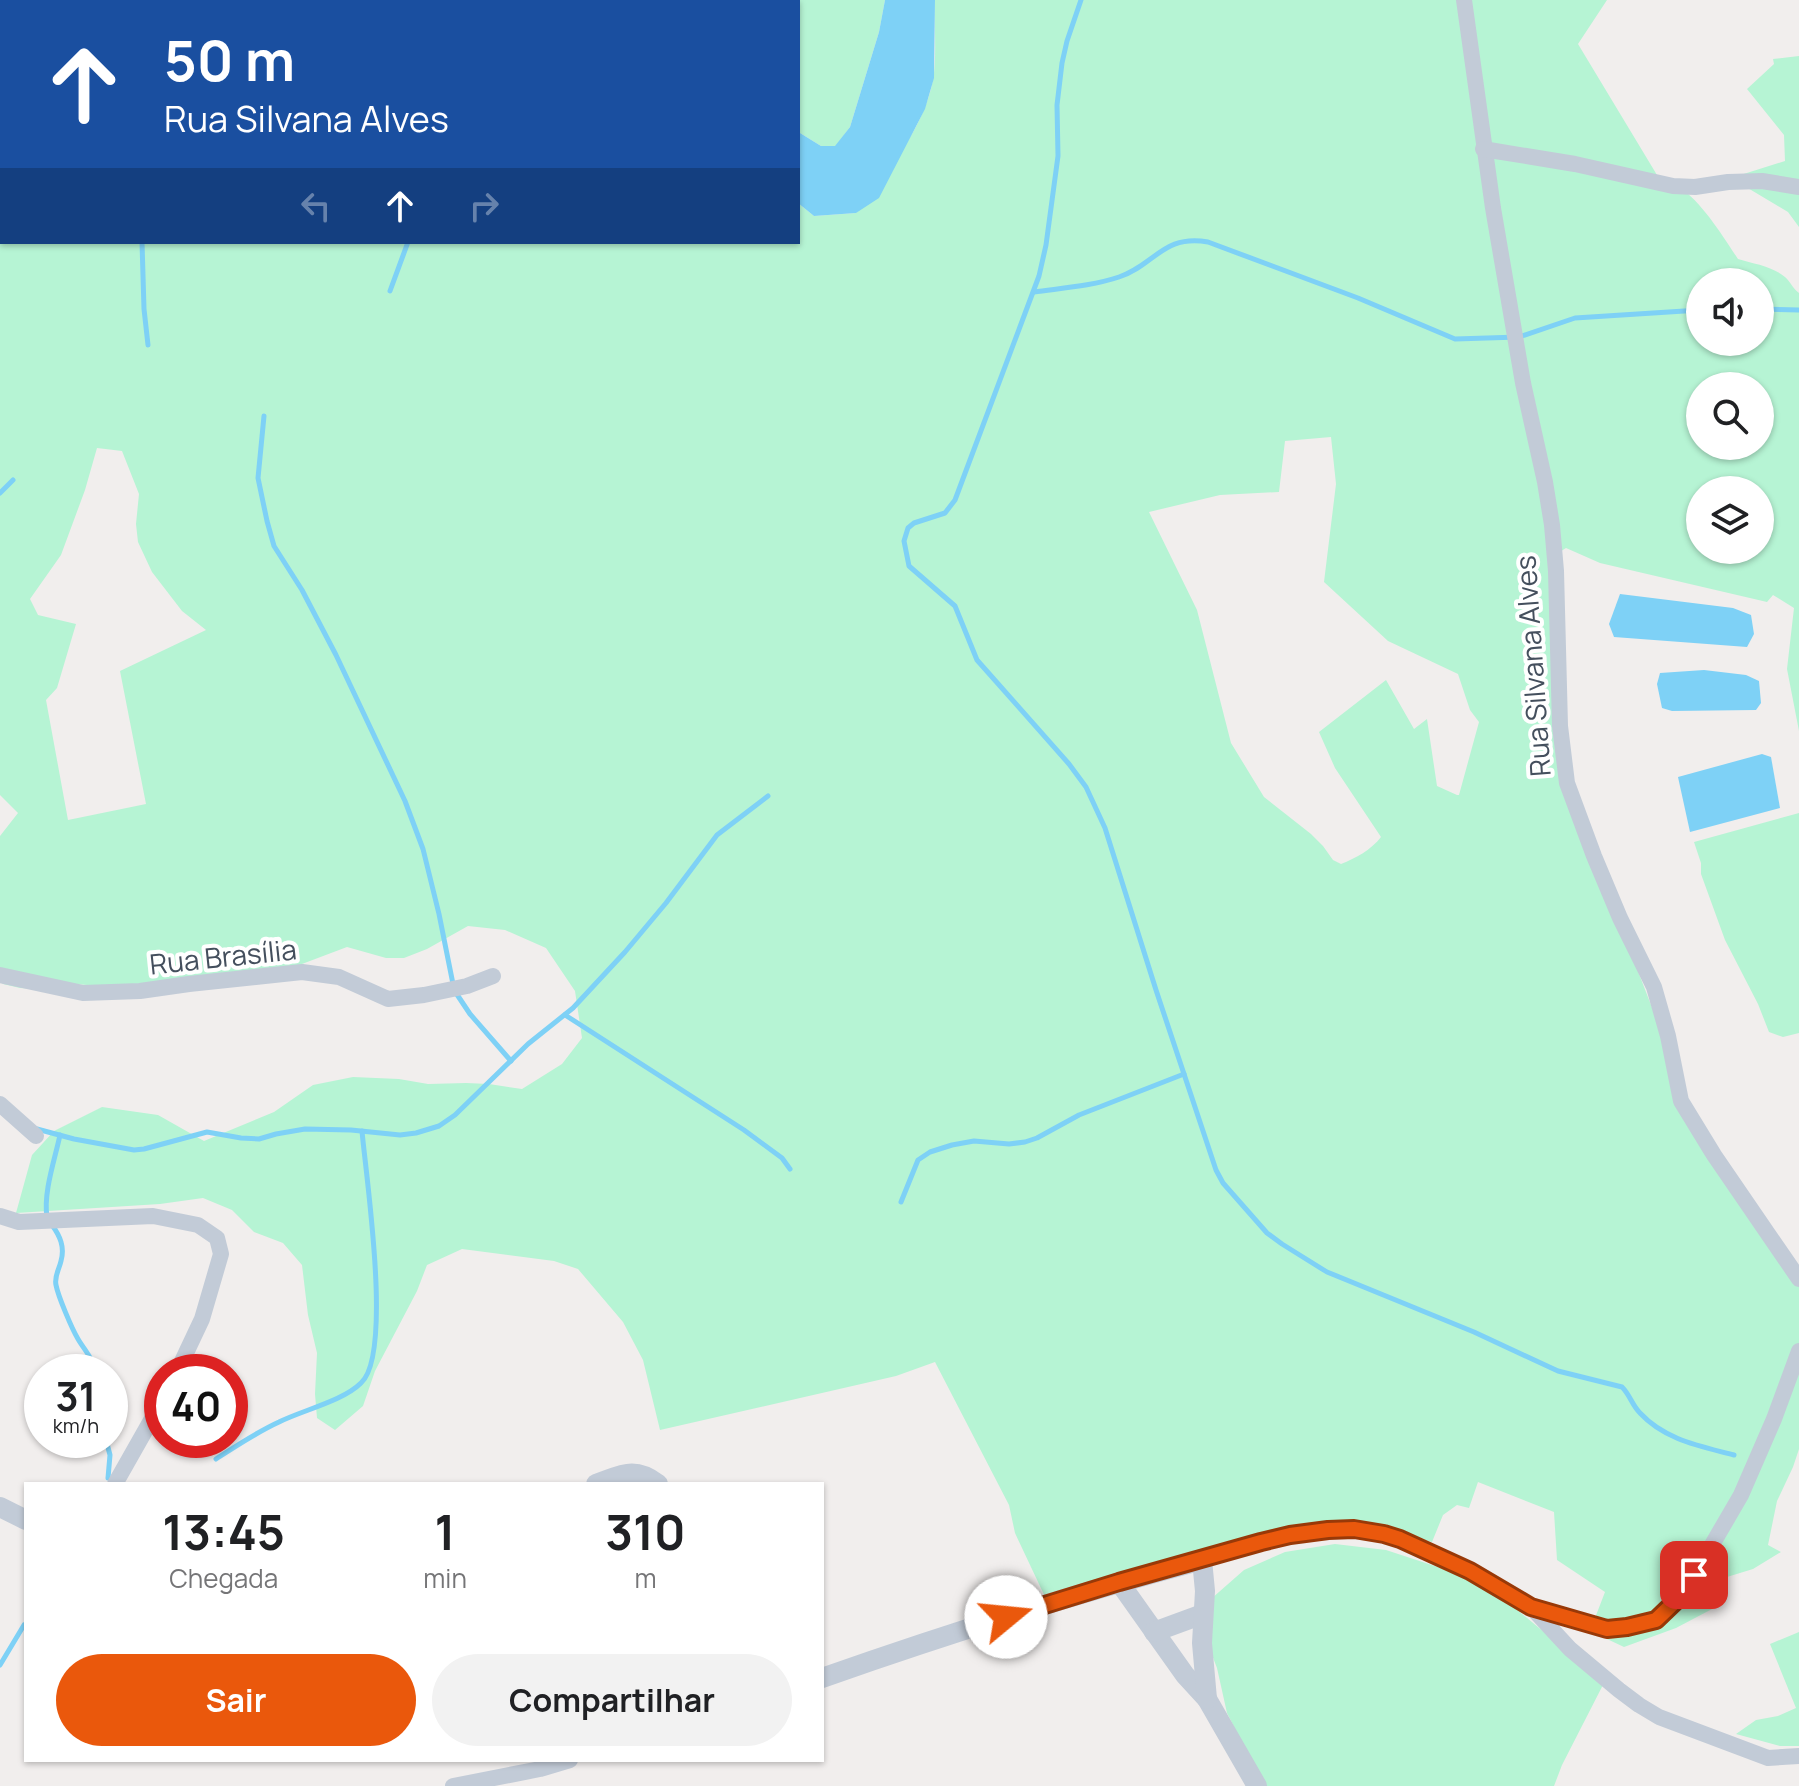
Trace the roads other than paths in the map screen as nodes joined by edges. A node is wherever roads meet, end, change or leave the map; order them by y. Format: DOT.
graph roads {
  1 [pos="1464,0"];
  2 [pos="1483,149"];
  3 [pos="1799,187"];
  4 [pos="0,975"];
  5 [pos="493,976"];
  6 [pos="0,1104"];
  7 [pos="36,1136"];
  8 [pos="0,1216"];
  9 [pos="1799,1279"];
  10 [pos="1799,1351"];
  11 [pos="185,1354"];
  12 [pos="144,1433"];
  13 [pos="116,1482"];
  14 [pos="602,1482"];
  15 [pos="655,1482"];
  16 [pos="0,1507"];
  17 [pos="24,1519"];
  18 [pos="1202,1560"];
  19 [pos="1119,1582"];
  20 [pos="1531,1607"];
  21 [pos="1203,1614"];
  22 [pos="1154,1632"];
  23 [pos="824,1677"];
  24 [pos="1207,1699"];
  25 [pos="1799,1756"];
  26 [pos="563,1762"];
  27 [pos="453,1786"];
  28 [pos="1257,1786"];
  1 -- 2 [label="street, Rua Silvana Alves"];
  2 -- 3 [label="street"];
  2 -- 9 [label="street, Rua Silvana Alves"];
  4 -- 5 [label="street, Rua Brasília"];
  6 -- 7 [label="street"];
  8 -- 11 [label="street"];
  10 -- 20 [label="street"];
  12 -- 13 [label="street"];
  14 -- 15 [label="street"];
  16 -- 17 [label="street"];
  18 -- 19 [label="street"];
  18 -- 20 [label="street"];
  18 -- 21 [label="street"];
  19 -- 22 [label="street"];
  19 -- 23 [label="street"];
  20 -- 25 [label="street"];
  21 -- 22 [label="street"];
  21 -- 24 [label="street"];
  22 -- 24 [label="street"];
  24 -- 28 [label="street"];
  26 -- 27 [label="street"];
}
